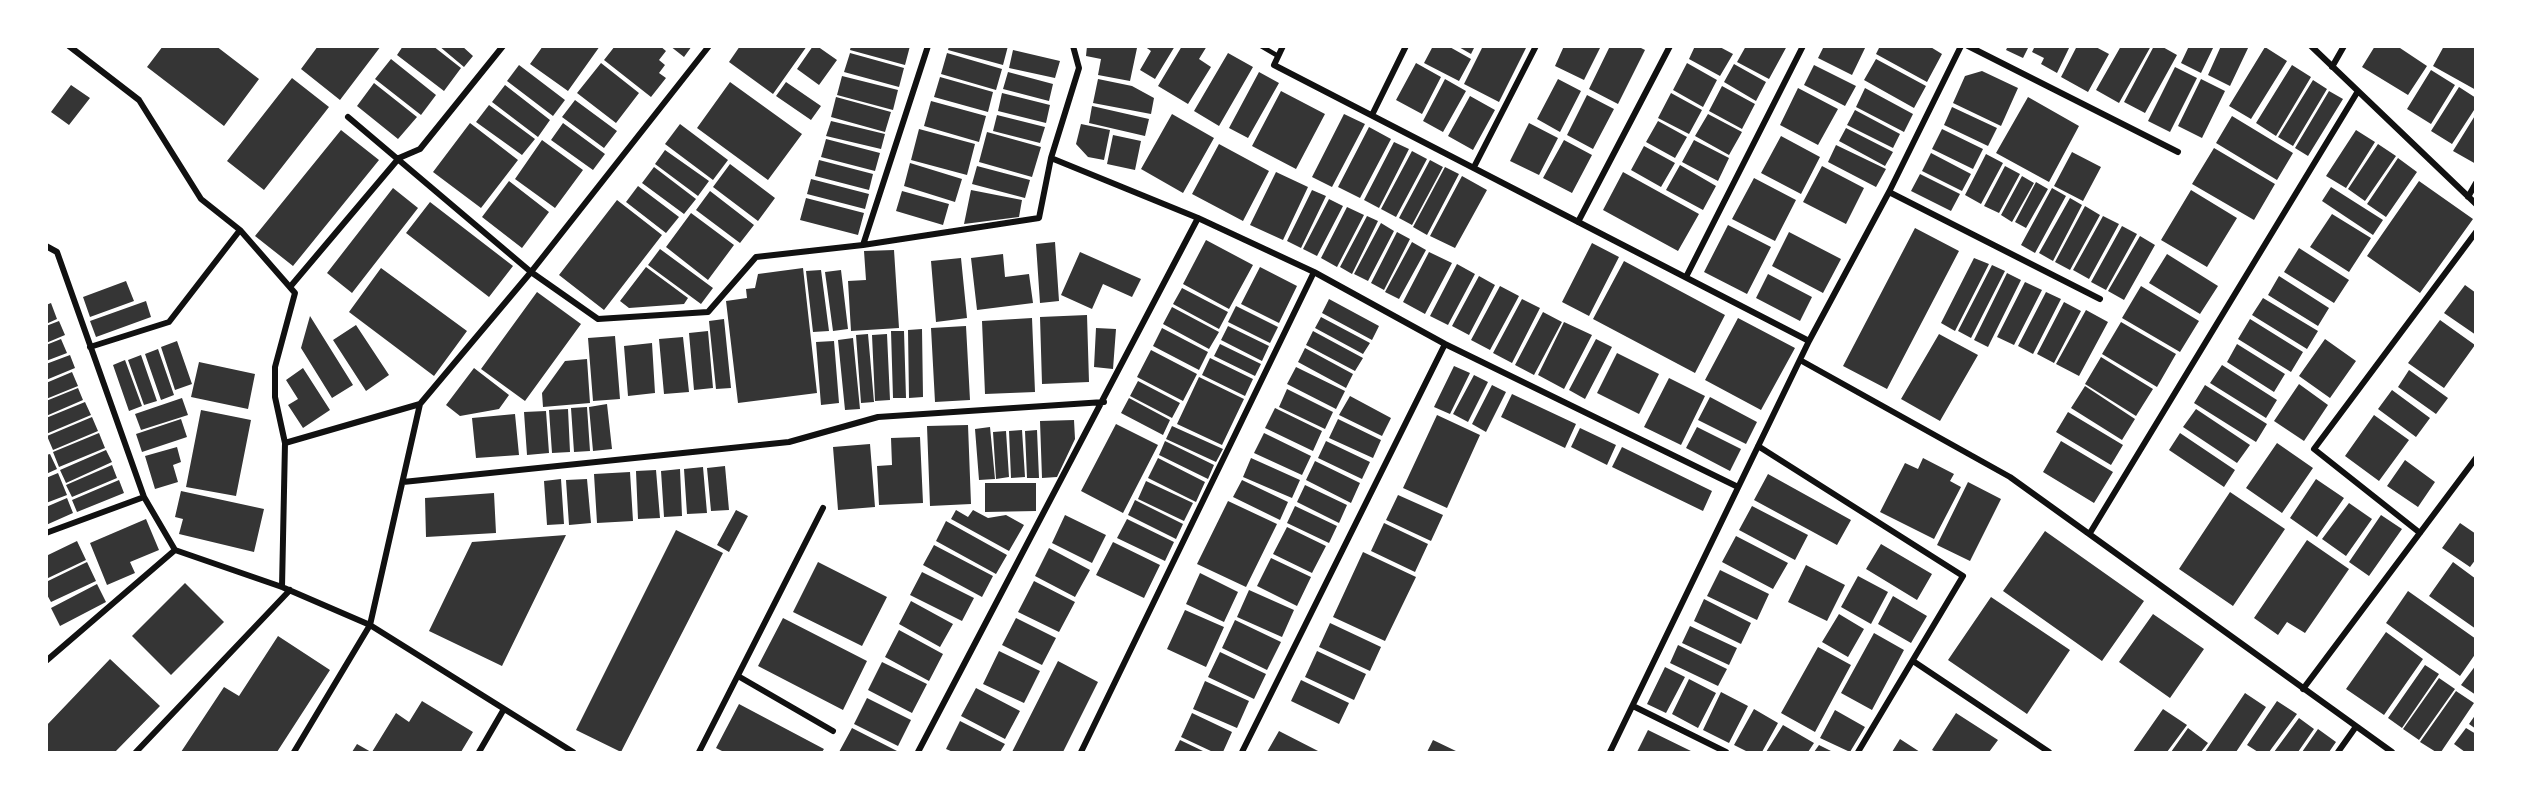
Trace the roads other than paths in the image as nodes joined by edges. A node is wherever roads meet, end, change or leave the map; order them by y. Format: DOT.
graph roads {
  1 [pos="69,46"];
  2 [pos="503,46"];
  3 [pos="709,46"];
  4 [pos="928,46"];
  5 [pos="1073,46"];
  6 [pos="1261,46"];
  7 [pos="1283,46"];
  8 [pos="1406,46"];
  9 [pos="1536,46"];
  10 [pos="1670,46"];
  11 [pos="1803,46"];
  12 [pos="1961,46"];
  13 [pos="1968,46"];
  14 [pos="2311,46"];
  15 [pos="2344,46"];
  16 [pos="1278,56"];
  17 [pos="2332,67"];
  18 [pos="2358,91"];
  19 [pos="1372,115"];
  20 [pos="348,117"];
  21 [pos="2178,152"];
  22 [pos="399,158"];
  23 [pos="1051,158"];
  24 [pos="1474,167"];
  25 [pos="2475,183"];
  26 [pos="1889,192"];
  27 [pos="2468,197"];
  28 [pos="2475,204"];
  29 [pos="1198,218"];
  30 [pos="1578,222"];
  31 [pos="240,230"];
  32 [pos="2475,232"];
  33 [pos="864,245"];
  34 [pos="46,246"];
  35 [pos="531,272"];
  36 [pos="1314,272"];
  37 [pos="1686,277"];
  38 [pos="290,287"];
  39 [pos="2100,299"];
  40 [pos="1809,341"];
  41 [pos="1445,344"];
  42 [pos="90,347"];
  43 [pos="1800,360"];
  44 [pos="1104,402"];
  45 [pos="420,404"];
  46 [pos="285,443"];
  47 [pos="1758,446"];
  48 [pos="2475,458"];
  49 [pos="403,482"];
  50 [pos="1738,487"];
  51 [pos="144,497"];
  52 [pos="823,508"];
  53 [pos="2090,532"];
  54 [pos="2420,532"];
  55 [pos="46,533"];
  56 [pos="175,550"];
  57 [pos="282,587"];
  58 [pos="290,590"];
  59 [pos="369,625"];
  60 [pos="46,660"];
  61 [pos="1913,661"];
  62 [pos="738,676"];
  63 [pos="2303,689"];
  64 [pos="1633,706"];
  65 [pos="504,710"];
  66 [pos="2355,728"];
  67 [pos="833,731"];
  68 [pos="136,753"];
  69 [pos="294,753"];
  70 [pos="479,753"];
  71 [pos="573,753"];
  72 [pos="699,753"];
  73 [pos="918,753"];
  74 [pos="1081,753"];
  75 [pos="1242,753"];
  76 [pos="1610,753"];
  77 [pos="1726,753"];
  78 [pos="1858,753"];
  79 [pos="2049,753"];
  80 [pos="2338,753"];
  81 [pos="2392,753"];
  1 -- 31 [label="street"];
  2 -- 22 [label="street"];
  3 -- 35 [label="street"];
  4 -- 33 [label="street"];
  5 -- 23 [label="street"];
  6 -- 16 [label="lane"];
  7 -- 16 [label="street"];
  8 -- 19 [label="street"];
  9 -- 24 [label="street"];
  10 -- 30 [label="street"];
  11 -- 37 [label="street"];
  12 -- 26 [label="street"];
  13 -- 21 [label="street"];
  14 -- 17 [label="street"];
  15 -- 17 [label="street"];
  16 -- 19 [label="street"];
  17 -- 18 [label="street"];
  18 -- 27 [label="street"];
  18 -- 53 [label="street"];
  19 -- 24 [label="street"];
  20 -- 22 [label="street"];
  22 -- 35 [label="street"];
  22 -- 38 [label="street"];
  23 -- 29 [label="street"];
  23 -- 33 [label="street"];
  24 -- 30 [label="street"];
  25 -- 27 [label="street"];
  26 -- 39 [label="street"];
  26 -- 40 [label="street"];
  27 -- 28 [label="street"];
  29 -- 36 [label="street"];
  29 -- 44 [label="street"];
  30 -- 37 [label="street"];
  31 -- 38 [label="street"];
  31 -- 42 [label="street"];
  32 -- 54 [label="street"];
  33 -- 35 [label="street"];
  34 -- 42 [label="street"];
  35 -- 45 [label="street"];
  36 -- 41 [label="street"];
  36 -- 74 [label="street"];
  37 -- 40 [label="street"];
  38 -- 46 [label="street"];
  40 -- 43 [label="street"];
  41 -- 50 [label="street"];
  41 -- 75 [label="street"];
  42 -- 51 [label="street"];
  43 -- 47 [label="street"];
  43 -- 53 [label="street"];
  44 -- 49 [label="street"];
  44 -- 73 [label="street"];
  45 -- 46 [label="street"];
  45 -- 49 [label="street"];
  46 -- 57 [label="street"];
  47 -- 50 [label="street"];
  47 -- 61 [label="street"];
  48 -- 54 [label="street"];
  49 -- 59 [label="street"];
  50 -- 64 [label="street"];
  51 -- 55 [label="street"];
  51 -- 56 [label="street"];
  52 -- 62 [label="street"];
  53 -- 63 [label="street"];
  54 -- 63 [label="street"];
  56 -- 57 [label="street"];
  56 -- 60 [label="street"];
  57 -- 58 [label="street"];
  58 -- 59 [label="street"];
  58 -- 68 [label="street"];
  59 -- 65 [label="street"];
  59 -- 69 [label="street"];
  61 -- 78 [label="street"];
  61 -- 79 [label="street"];
  62 -- 67 [label="street"];
  62 -- 72 [label="street"];
  63 -- 66 [label="street"];
  64 -- 76 [label="street"];
  64 -- 77 [label="street"];
  65 -- 70 [label="street"];
  65 -- 71 [label="street"];
  66 -- 80 [label="street"];
  66 -- 81 [label="street"];
}
